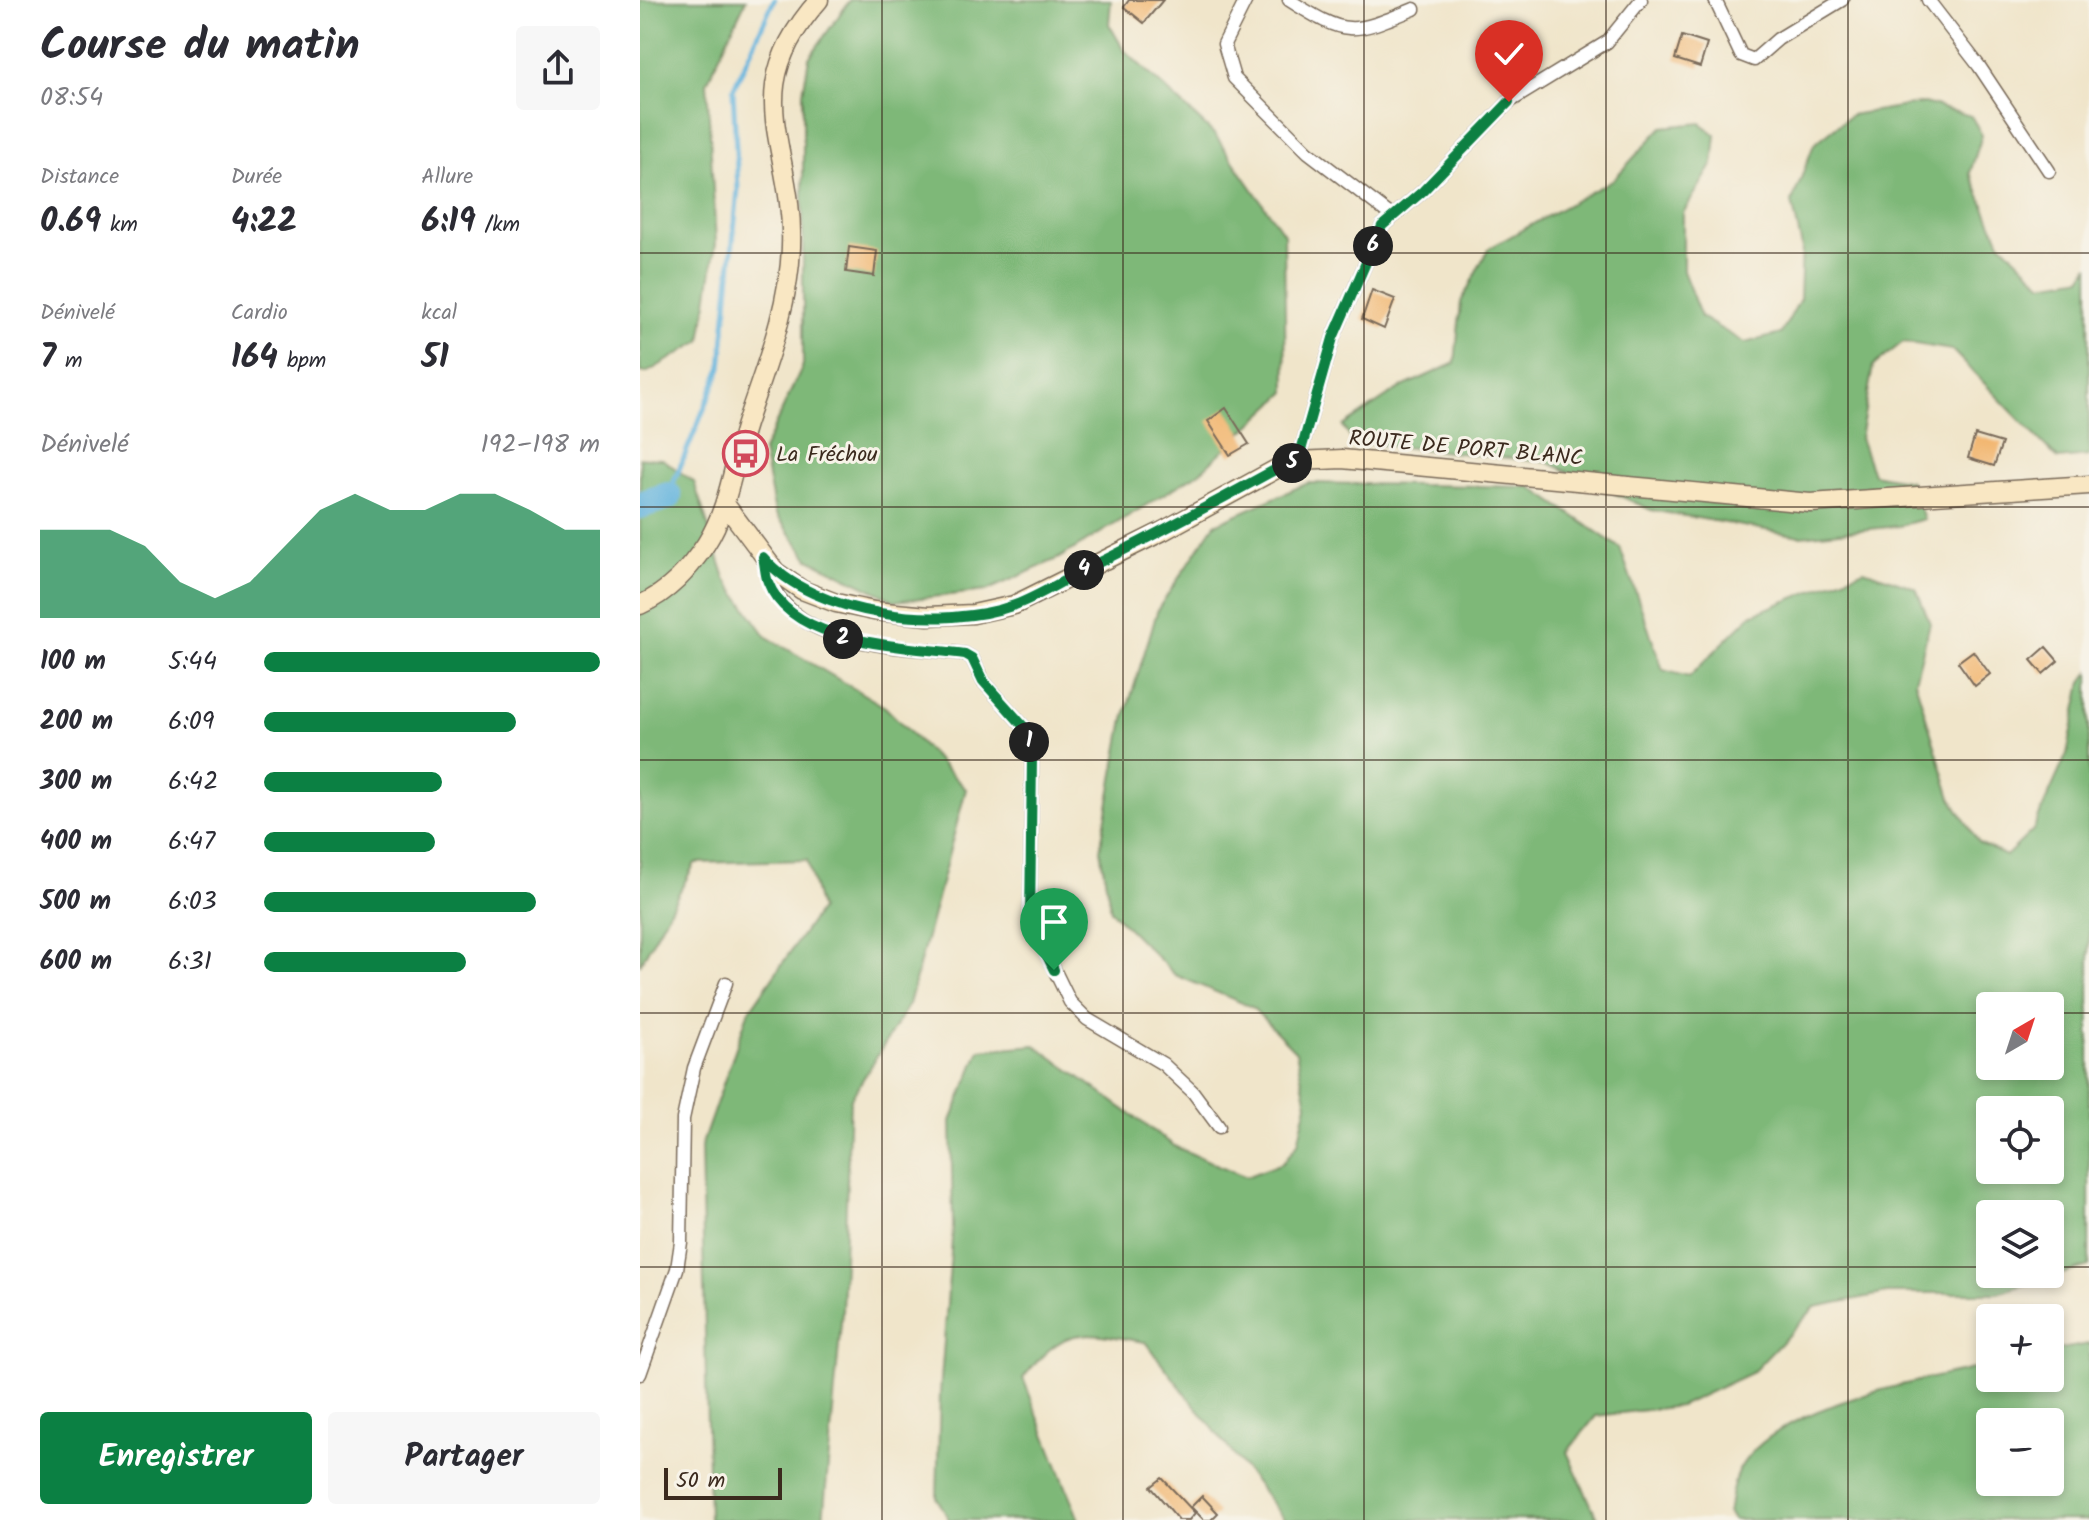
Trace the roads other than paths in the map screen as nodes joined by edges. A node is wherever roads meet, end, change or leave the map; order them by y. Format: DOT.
graph roads {
  1 [pos="819,0"];
  2 [pos="1246,0"];
  3 [pos="1289,0"];
  4 [pos="1641,0"];
  5 [pos="1715,0"];
  6 [pos="1842,0"];
  7 [pos="1928,0"];
  8 [pos="1414,9"];
  9 [pos="2049,171"];
  10 [pos="1393,217"];
  11 [pos="1298,461"];
  12 [pos="2089,485"];
  13 [pos="725,504"];
  14 [pos="763,557"];
  15 [pos="640,605"];
  16 [pos="726,983"];
  17 [pos="1219,1127"];
  18 [pos="640,1374"];
  1 -- 13 [label="street"];
  2 -- 10 [label="street"];
  3 -- 8 [label="street"];
  4 -- 10 [label="street"];
  5 -- 6 [label="street"];
  7 -- 9 [label="street"];
  10 -- 11 [label="street"];
  11 -- 12 [label="street, ROUTE DE PORT BLANC"];
  11 -- 14 [label="street, ROUTE DE PORT BLANC"];
  13 -- 14 [label="street, ROUTE DE PORT BLANC"];
  13 -- 15 [label="street"];
  14 -- 17 [label="street"];
  16 -- 18 [label="street"];
}
